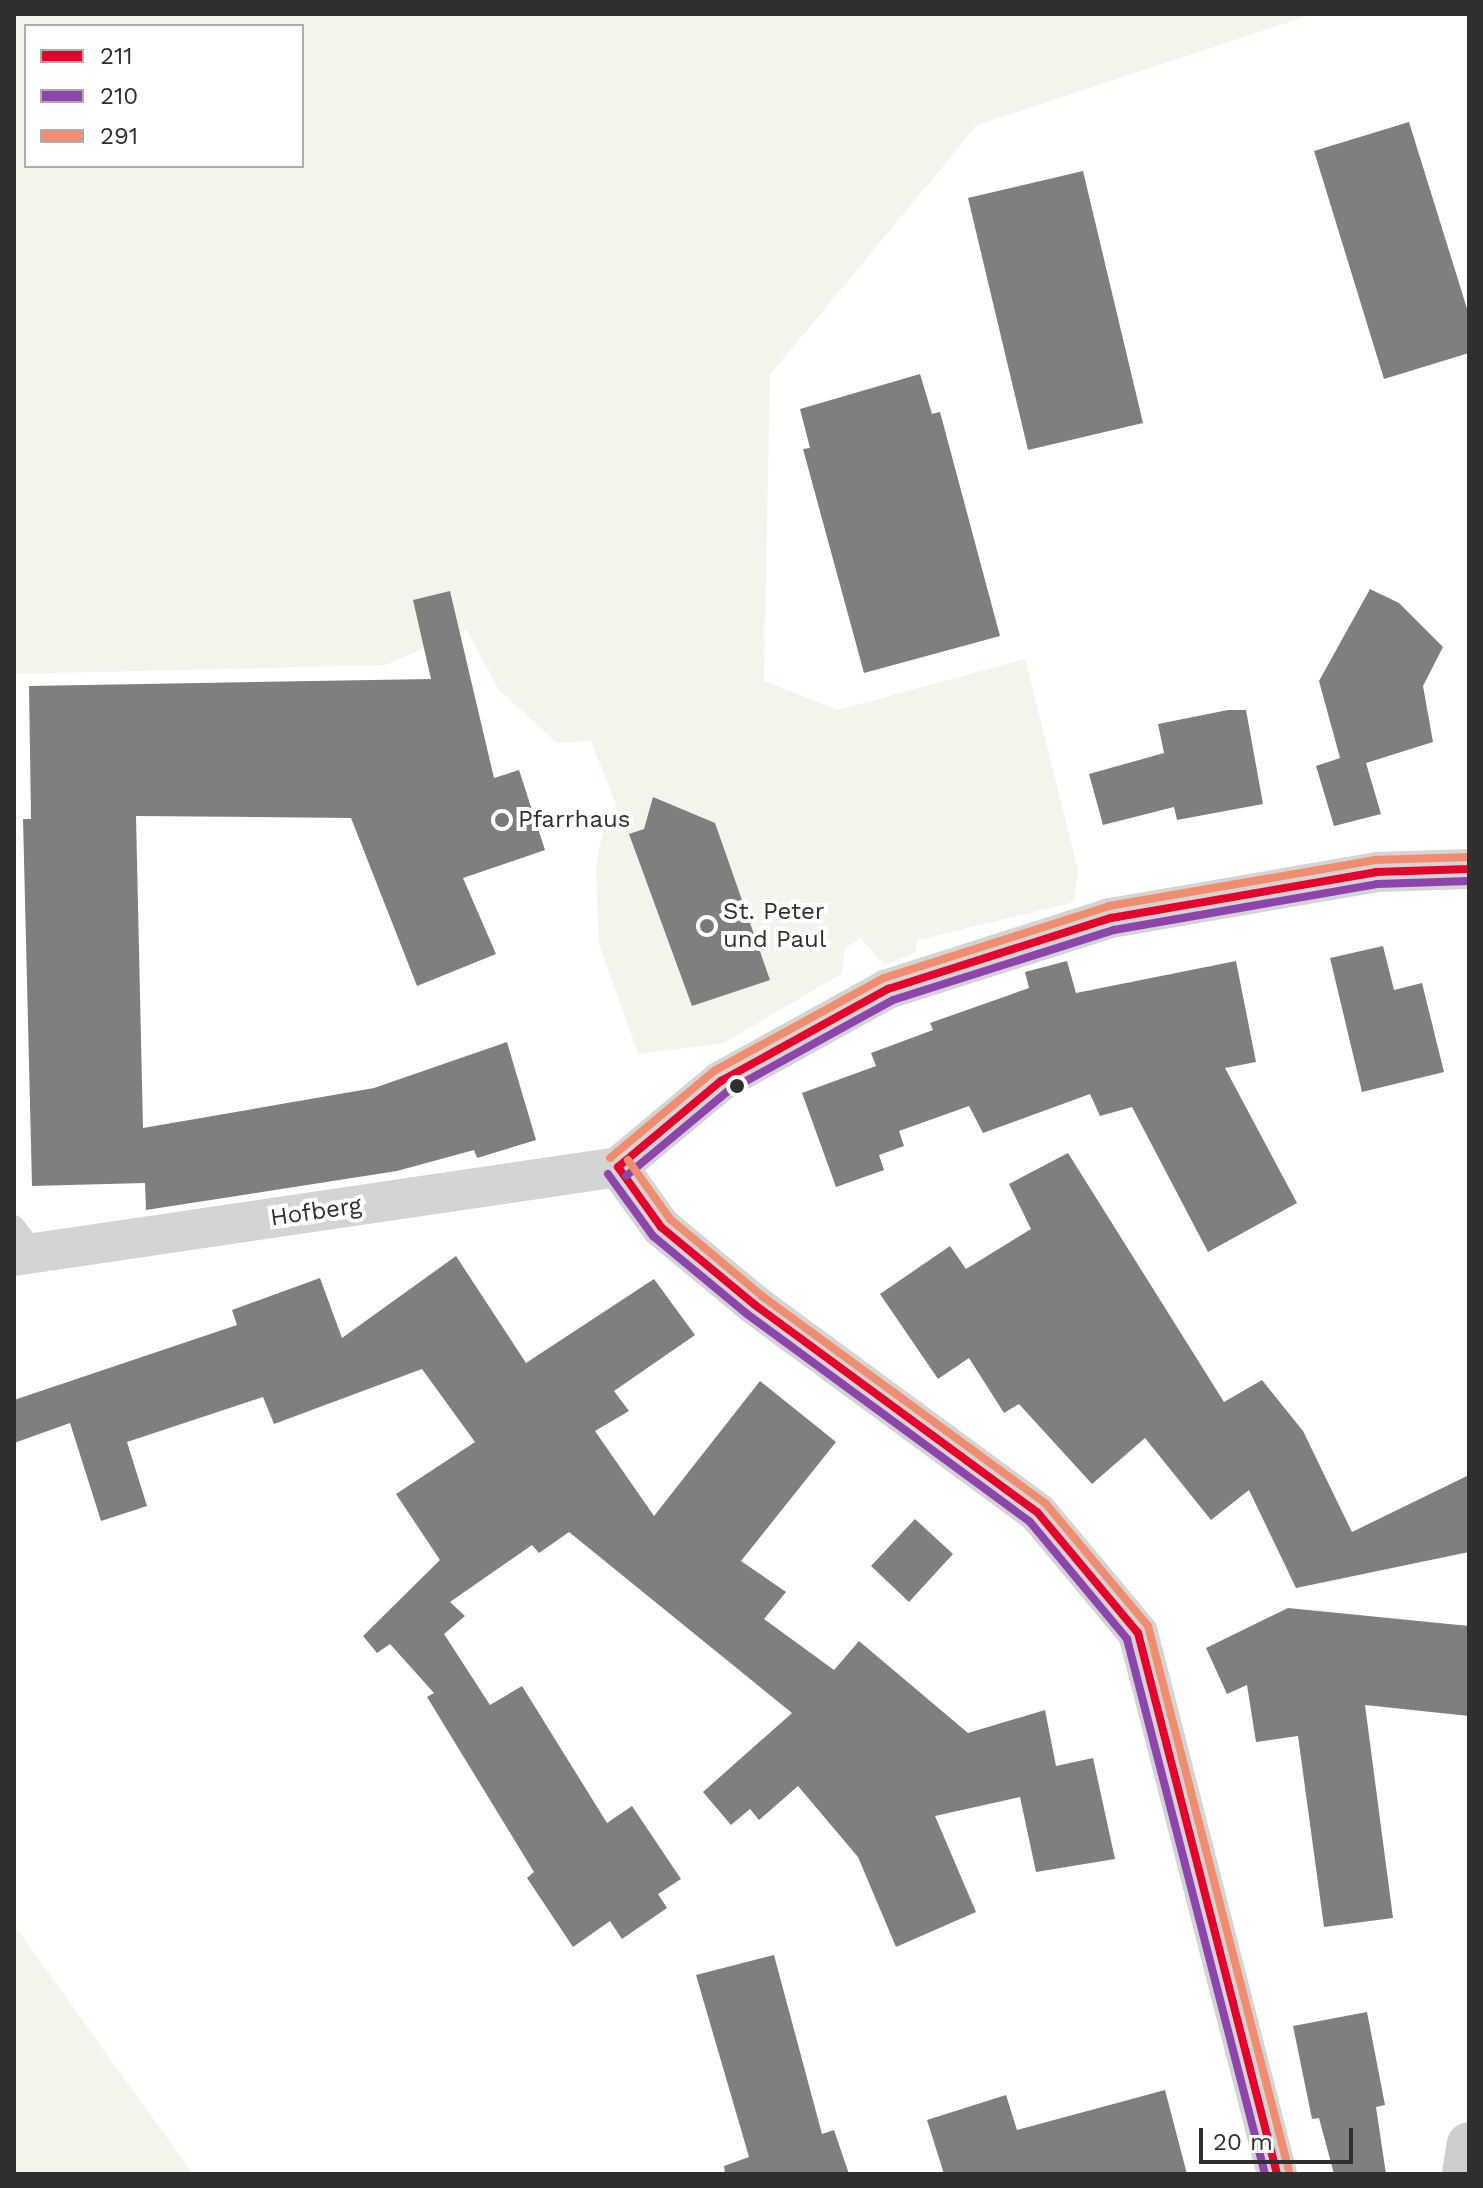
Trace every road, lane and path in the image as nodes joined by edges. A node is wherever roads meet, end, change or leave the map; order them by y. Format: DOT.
graph roads {
  1 [pos="1469,869"];
  2 [pos="618,1167"];
  3 [pos="21,1245"];
  4 [pos="1469,2144"];
  5 [pos="1277,2174"];
  6 [pos="1464,2174"];
  1 -- 2 [label="street"];
  2 -- 3 [label="street, Hofberg"];
  2 -- 5 [label="street"];
  4 -- 6 [label="street"];
}
